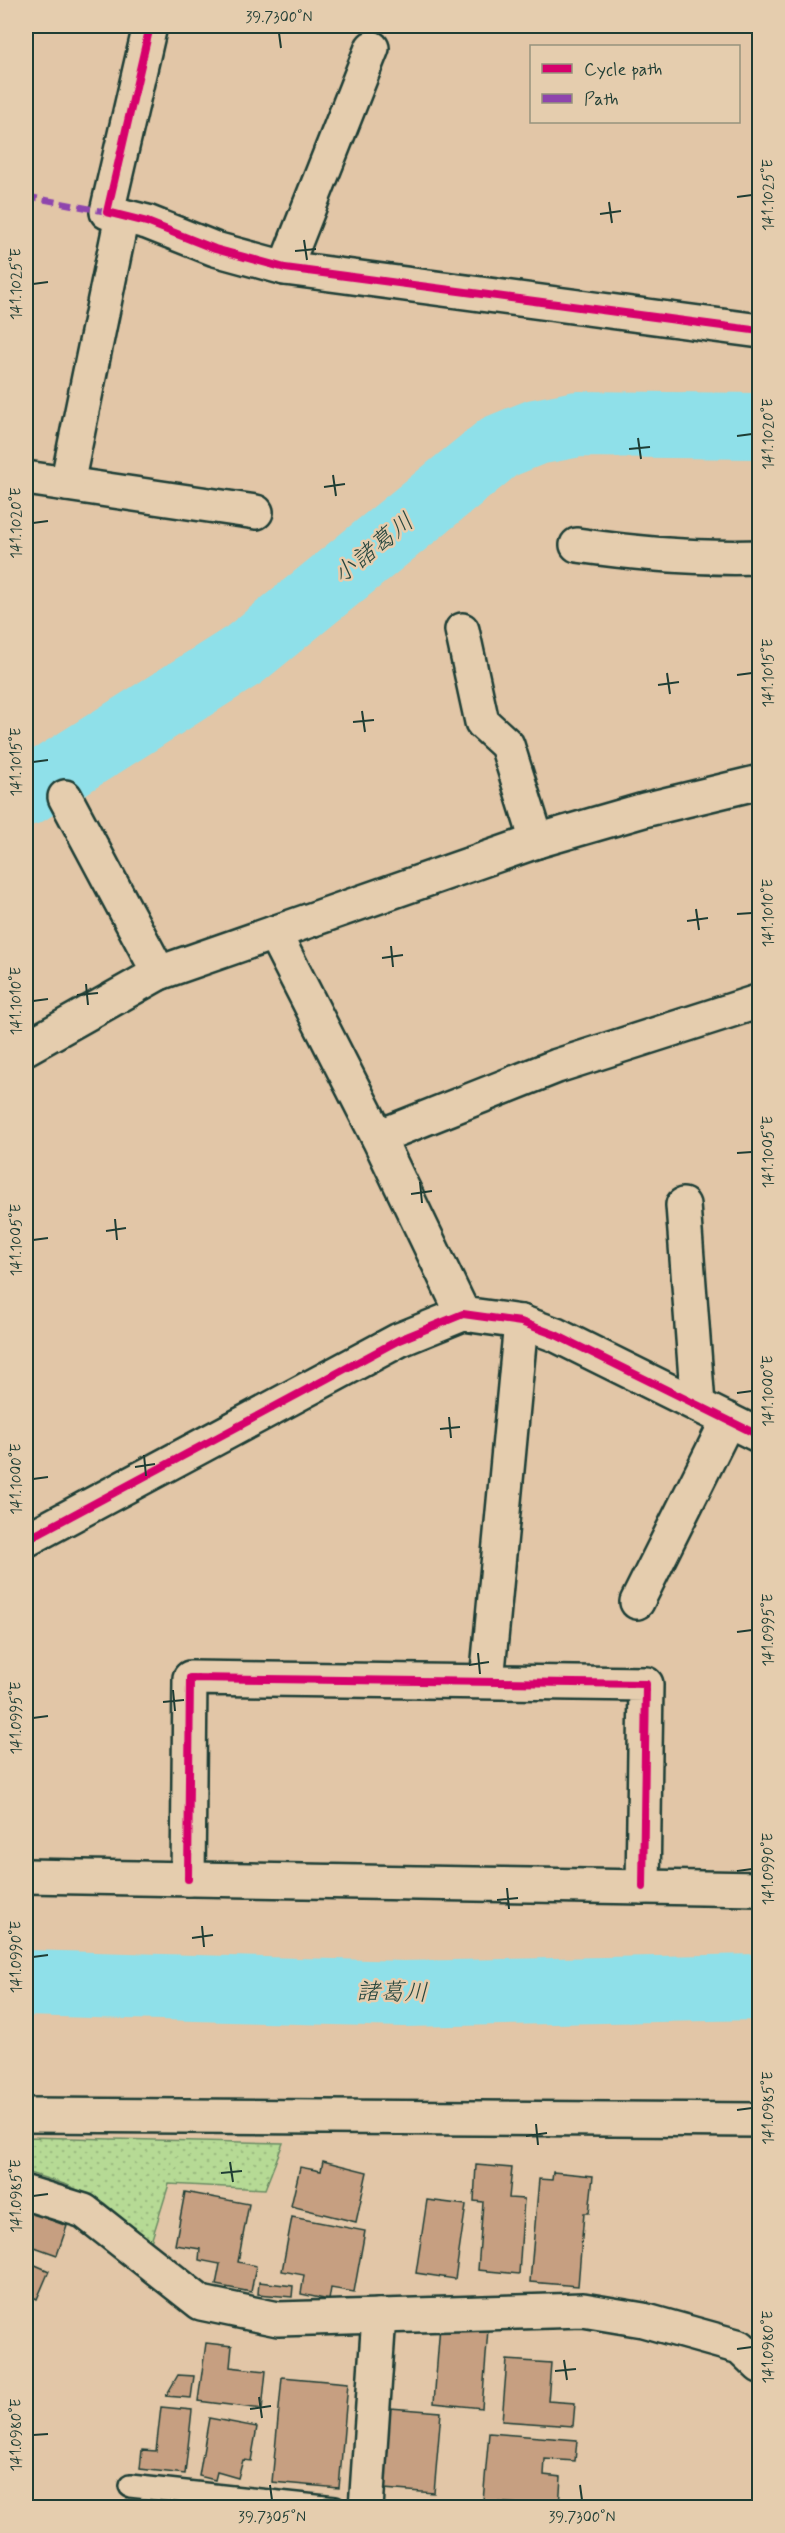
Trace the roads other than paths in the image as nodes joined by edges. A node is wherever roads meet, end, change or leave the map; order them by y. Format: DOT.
graph roads {
  1 [pos="150,26"];
  2 [pos="372,48"];
  3 [pos="122,216"];
  4 [pos="285,268"];
  5 [pos="759,331"];
  6 [pos="26,478"];
  7 [pos="67,484"];
  8 [pos="256,512"];
  9 [pos="577,545"];
  10 [pos="759,557"];
  11 [pos="462,630"];
  12 [pos="759,782"];
  13 [pos="65,797"];
  14 [pos="537,841"];
  15 [pos="274,933"];
  16 [pos="159,973"];
  17 [pos="759,1001"];
  18 [pos="26,1048"];
  19 [pos="378,1137"];
  20 [pos="683,1205"];
  21 [pos="463,1314"];
  22 [pos="521,1322"];
  23 [pos="698,1406"];
  24 [pos="728,1420"];
  25 [pos="759,1437"];
  26 [pos="26,1540"];
  27 [pos="637,1602"];
  28 [pos="487,1680"];
  29 [pos="26,1876"];
  30 [pos="188,1879"];
  31 [pos="643,1887"];
  32 [pos="759,1889"];
  33 [pos="26,2115"];
  34 [pos="759,2120"];
  35 [pos="26,2193"];
  36 [pos="380,2316"];
  37 [pos="759,2366"];
  38 [pos="130,2486"];
  39 [pos="335,2508"];
  40 [pos="366,2508"];
  1 -- 3 [label="street"];
  2 -- 4 [label="street"];
  3 -- 4 [label="street"];
  3 -- 7 [label="street"];
  4 -- 5 [label="street"];
  6 -- 7 [label="street"];
  7 -- 8 [label="street"];
  9 -- 10 [label="street"];
  11 -- 14 [label="street"];
  12 -- 14 [label="street"];
  13 -- 16 [label="street"];
  14 -- 15 [label="street"];
  15 -- 16 [label="street"];
  15 -- 19 [label="street"];
  16 -- 18 [label="street"];
  17 -- 19 [label="street"];
  19 -- 21 [label="street"];
  20 -- 23 [label="street"];
  21 -- 22 [label="street"];
  21 -- 26 [label="street"];
  22 -- 23 [label="street"];
  22 -- 28 [label="street"];
  23 -- 24 [label="street"];
  24 -- 25 [label="street"];
  24 -- 27 [label="street"];
  28 -- 30 [label="street"];
  28 -- 31 [label="street"];
  29 -- 30 [label="street"];
  30 -- 31 [label="street"];
  31 -- 32 [label="street"];
  33 -- 34 [label="street"];
  35 -- 36 [label="street"];
  36 -- 37 [label="street"];
  36 -- 40 [label="street"];
  38 -- 39 [label="lane"];
}
